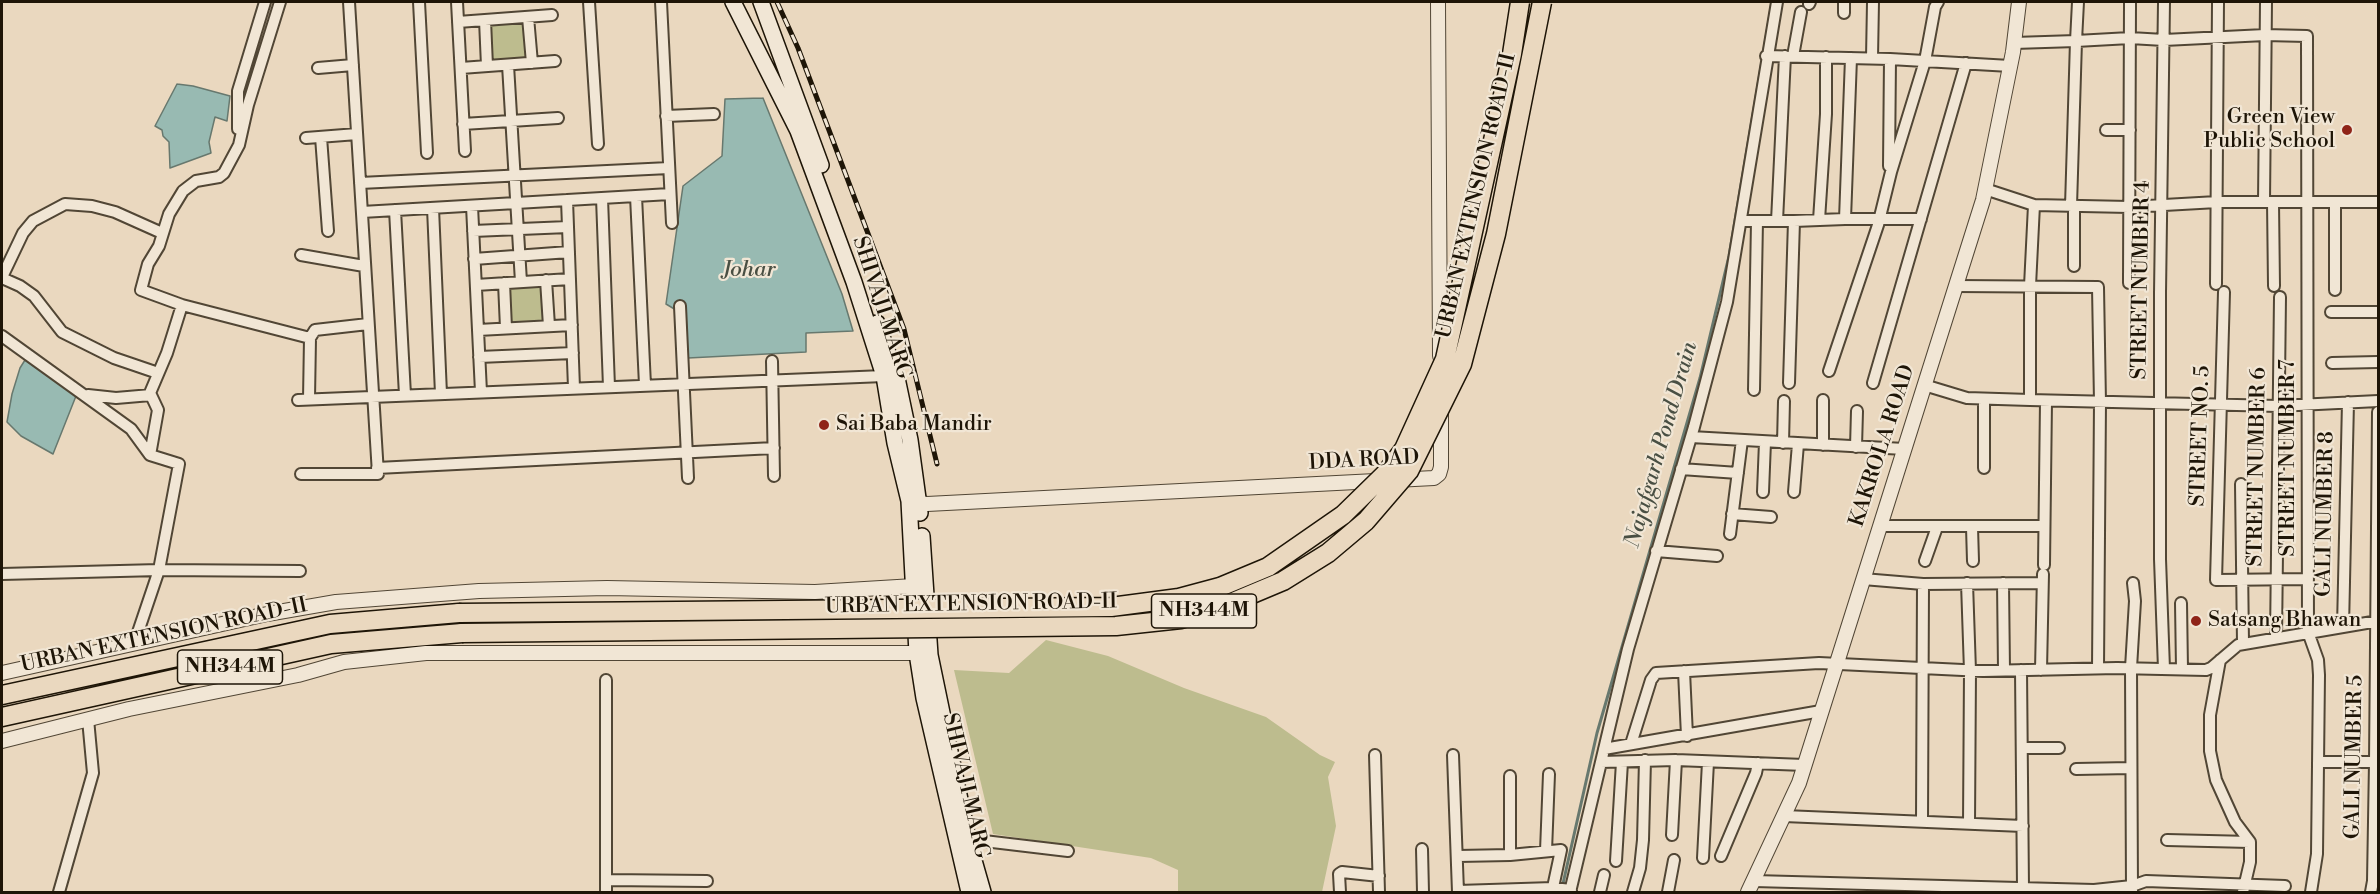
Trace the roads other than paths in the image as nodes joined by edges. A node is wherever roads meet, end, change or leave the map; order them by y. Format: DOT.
graph roads {
  1 [pos="265,2"];
  2 [pos="280,2"];
  3 [pos="349,2"];
  4 [pos="419,2"];
  5 [pos="457,2"];
  6 [pos="589,2"];
  7 [pos="661,2"];
  8 [pos="733,2"];
  9 [pos="761,2"];
  10 [pos="1438,2"];
  11 [pos="1520,2"];
  12 [pos="1542,2"];
  13 [pos="1777,2"];
  14 [pos="1873,2"];
  15 [pos="1938,2"];
  16 [pos="2019,2"];
  17 [pos="2078,2"];
  18 [pos="2130,2"];
  19 [pos="2164,2"];
  20 [pos="2218,2"];
  21 [pos="2266,2"];
  22 [pos="1807,6"];
  23 [pos="552,15"];
  24 [pos="528,17"];
  25 [pos="485,20"];
  26 [pos="458,22"];
  27 [pos="2265,35"];
  28 [pos="2218,37"];
  29 [pos="2130,38"];
  30 [pos="2164,40"];
  31 [pos="2076,41"];
  32 [pos="2014,43"];
  33 [pos="1766,56"];
  34 [pos="1789,56"];
  35 [pos="1826,57"];
  36 [pos="1851,58"];
  37 [pos="1872,58"];
  38 [pos="1890,59"];
  39 [pos="555,61"];
  40 [pos="1925,61"];
  41 [pos="532,63"];
  42 [pos="1966,63"];
  43 [pos="508,64"];
  44 [pos="352,65"];
  45 [pos="487,66"];
  46 [pos="2010,66"];
  47 [pos="318,68"];
  48 [pos="461,68"];
  49 [pos="714,114"];
  50 [pos="666,116"];
  51 [pos="558,118"];
  52 [pos="512,121"];
  53 [pos="463,124"];
  54 [pos="2106,130"];
  55 [pos="2130,130"];
  56 [pos="357,134"];
  57 [pos="321,136"];
  58 [pos="306,138"];
  59 [pos="239,144"];
  60 [pos="598,144"];
  61 [pos="465,151"];
  62 [pos="427,153"];
  63 [pos="669,168"];
  64 [pos="515,176"];
  65 [pos="360,183"];
  66 [pos="1888,184"];
  67 [pos="1985,189"];
  68 [pos="670,194"];
  69 [pos="636,196"];
  70 [pos="602,198"];
  71 [pos="567,200"];
  72 [pos="2217,202"];
  73 [pos="2268,202"];
  74 [pos="2309,202"];
  75 [pos="2335,202"];
  76 [pos="2379,202"];
  77 [pos="517,203"];
  78 [pos="2034,205"];
  79 [pos="2162,205"];
  80 [pos="472,206"];
  81 [pos="2072,206"];
  82 [pos="2129,207"];
  83 [pos="433,208"];
  84 [pos="395,210"];
  85 [pos="362,212"];
  86 [pos="1845,219"];
  87 [pos="1879,219"];
  88 [pos="1921,219"];
  89 [pos="1819,220"];
  90 [pos="1742,221"];
  91 [pos="1758,221"];
  92 [pos="1778,221"];
  93 [pos="1794,221"];
  94 [pos="672,223"];
  95 [pos="568,227"];
  96 [pos="518,229"];
  97 [pos="327,231"];
  98 [pos="473,231"];
  99 [pos="162,233"];
  100 [pos="569,252"];
  101 [pos="301,255"];
  102 [pos="520,255"];
  103 [pos="474,259"];
  104 [pos="364,266"];
  105 [pos="2074,266"];
  106 [pos="2,277"];
  107 [pos="570,279"];
  108 [pos="546,280"];
  109 [pos="521,282"];
  110 [pos="504,283"];
  111 [pos="2129,283"];
  112 [pos="476,285"];
  113 [pos="1956,286"];
  114 [pos="2030,286"];
  115 [pos="2274,286"];
  116 [pos="2335,290"];
  117 [pos="2280,297"];
  118 [pos="182,305"];
  119 [pos="680,306"];
  120 [pos="2331,312"];
  121 [pos="2379,312"];
  122 [pos="368,324"];
  123 [pos="572,325"];
  124 [pos="549,326"];
  125 [pos="506,328"];
  126 [pos="478,330"];
  127 [pos="2,336"];
  128 [pos="310,338"];
  129 [pos="573,353"];
  130 [pos="479,357"];
  131 [pos="772,361"];
  132 [pos="2379,362"];
  133 [pos="2332,363"];
  134 [pos="1829,371"];
  135 [pos="158,373"];
  136 [pos="885,376"];
  137 [pos="772,380"];
  138 [pos="1789,383"];
  139 [pos="1873,383"];
  140 [pos="684,384"];
  141 [pos="645,385"];
  142 [pos="1924,385"];
  143 [pos="609,387"];
  144 [pos="574,388"];
  145 [pos="1754,390"];
  146 [pos="481,392"];
  147 [pos="441,394"];
  148 [pos="87,395"];
  149 [pos="151,395"];
  150 [pos="405,395"];
  151 [pos="373,397"];
  152 [pos="1984,399"];
  153 [pos="1824,400"];
  154 [pos="2030,400"];
  155 [pos="1784,401"];
  156 [pos="2046,401"];
  157 [pos="2379,401"];
  158 [pos="2100,402"];
  159 [pos="2348,402"];
  160 [pos="2161,403"];
  161 [pos="2307,403"];
  162 [pos="2222,404"];
  163 [pos="2278,406"];
  164 [pos="1857,411"];
  165 [pos="2379,412"];
  166 [pos="1691,437"];
  167 [pos="1742,440"];
  168 [pos="1765,442"];
  169 [pos="1783,443"];
  170 [pos="1798,444"];
  171 [pos="1823,445"];
  172 [pos="1856,447"];
  173 [pos="774,448"];
  174 [pos="1904,449"];
  175 [pos="687,453"];
  176 [pos="150,455"];
  177 [pos="377,468"];
  178 [pos="1984,468"];
  179 [pos="1681,469"];
  180 [pos="1738,473"];
  181 [pos="301,474"];
  182 [pos="774,476"];
  183 [pos="688,478"];
  184 [pos="2241,484"];
  185 [pos="1763,492"];
  186 [pos="1794,492"];
  187 [pos="922,503"];
  188 [pos="1732,514"];
  189 [pos="1771,517"];
  190 [pos="1880,526"];
  191 [pos="2044,526"];
  192 [pos="1937,527"];
  193 [pos="1972,527"];
  194 [pos="1730,534"];
  195 [pos="1656,551"];
  196 [pos="1717,556"];
  197 [pos="1925,561"];
  198 [pos="1973,561"];
  199 [pos="159,570"];
  200 [pos="300,571"];
  201 [pos="2,574"];
  202 [pos="2043,574"];
  203 [pos="1863,579"];
  204 [pos="2276,579"];
  205 [pos="2308,579"];
  206 [pos="2242,580"];
  207 [pos="1967,583"];
  208 [pos="2003,583"];
  209 [pos="2133,583"];
  210 [pos="1923,584"];
  211 [pos="914,586"];
  212 [pos="2181,603"];
  213 [pos="2378,621"];
  214 [pos="2343,627"];
  215 [pos="2308,632"];
  216 [pos="2276,638"];
  217 [pos="134,644"];
  218 [pos="2243,644"];
  219 [pos="917,653"];
  220 [pos="2220,660"];
  221 [pos="1836,665"];
  222 [pos="2098,668"];
  223 [pos="2131,668"];
  224 [pos="1922,669"];
  225 [pos="2164,669"];
  226 [pos="2182,669"];
  227 [pos="1970,670"];
  228 [pos="2004,670"];
  229 [pos="2021,670"];
  230 [pos="2041,670"];
  231 [pos="1684,671"];
  232 [pos="2,673"];
  233 [pos="606,680"];
  234 [pos="2,694"];
  235 [pos="1821,711"];
  236 [pos="2,717"];
  237 [pos="88,719"];
  238 [pos="1687,736"];
  239 [pos="2,741"];
  240 [pos="1631,744"];
  241 [pos="2022,748"];
  242 [pos="2060,748"];
  243 [pos="1604,749"];
  244 [pos="1375,755"];
  245 [pos="1454,755"];
  246 [pos="1645,760"];
  247 [pos="1676,760"];
  248 [pos="1601,762"];
  249 [pos="1623,762"];
  250 [pos="1708,762"];
  251 [pos="2318,762"];
  252 [pos="2377,762"];
  253 [pos="1758,763"];
  254 [pos="1804,765"];
  255 [pos="2132,768"];
  256 [pos="2076,769"];
  257 [pos="1549,774"];
  258 [pos="1510,776"];
  259 [pos="1784,816"];
  260 [pos="1922,821"];
  261 [pos="1969,824"];
  262 [pos="2022,826"];
  263 [pos="1672,835"];
  264 [pos="2167,840"];
  265 [pos="2250,842"];
  266 [pos="969,843"];
  267 [pos="1422,849"];
  268 [pos="1068,851"];
  269 [pos="1546,851"];
  270 [pos="1510,855"];
  271 [pos="1458,856"];
  272 [pos="1721,856"];
  273 [pos="1703,858"];
  274 [pos="1674,860"];
  275 [pos="1616,861"];
  276 [pos="1604,875"];
  277 [pos="1378,876"];
  278 [pos="606,880"];
  279 [pos="707,881"];
  280 [pos="1803,885"];
  281 [pos="2285,886"];
  282 [pos="1751,887"];
  283 [pos="1820,887"];
  284 [pos="1881,888"];
  285 [pos="1928,889"];
  286 [pos="1970,889"];
  287 [pos="2018,889"];
  288 [pos="2132,889"];
  289 [pos="2243,889"];
  290 [pos="1562,890"];
  291 [pos="2052,891"];
  292 [pos="2094,891"];
  293 [pos="58,892"];
  294 [pos="606,892"];
  295 [pos="969,892"];
  296 [pos="983,892"];
  297 [pos="1340,892"];
  298 [pos="1379,892"];
  299 [pos="1423,892"];
  300 [pos="1458,892"];
  301 [pos="1600,892"];
  302 [pos="1633,892"];
  303 [pos="1668,892"];
  304 [pos="1790,892"];
  305 [pos="2311,892"];
  306 [pos="2371,892"];
  1 -- 59 [label="street"];
  2 -- 59 [label="street"];
  3 -- 44 [label="street"];
  4 -- 62 [label="street"];
  5 -- 26 [label="street"];
  6 -- 60 [label="street"];
  7 -- 50 [label="street"];
  8 -- 136 [label="main road, SHIVAJI MARG"];
  9 -- 187 [label="main road, SHIVAJI MARG"];
  10 -- 187 [label="street, DDA ROAD"];
  11 -- 234 [label="highway, URBAN EXTENSION ROAD-II / NH344M, bridge"];
  12 -- 236 [label="highway, URBAN EXTENSION ROAD-II / NH344M, bridge"];
  13 -- 33 [label="street"];
  14 -- 37 [label="street"];
  15 -- 40 [label="street"];
  16 -- 32 [label="street, KAKROLA ROAD"];
  17 -- 31 [label="street"];
  18 -- 29 [label="street"];
  19 -- 30 [label="street, STREET NUMBER 4"];
  20 -- 28 [label="street, STREET NO. 5"];
  21 -- 27 [label="street"];
  22 -- 34 [label="street"];
  23 -- 24 [label="street"];
  24 -- 25 [label="street"];
  24 -- 41 [label="street"];
  25 -- 26 [label="street"];
  25 -- 45 [label="street"];
  26 -- 48 [label="street"];
  27 -- 28 [label="street"];
  27 -- 73 [label="street"];
  27 -- 74 [label="street, STREET NUMBER 7"];
  28 -- 30 [label="street"];
  28 -- 72 [label="street, STREET NO. 5"];
  29 -- 30 [label="street"];
  29 -- 31 [label="street"];
  29 -- 55 [label="street"];
  30 -- 79 [label="street, STREET NUMBER 4"];
  31 -- 32 [label="street"];
  31 -- 81 [label="street"];
  32 -- 46 [label="street, KAKROLA ROAD"];
  33 -- 34 [label="street"];
  33 -- 90 [label="street"];
  34 -- 35 [label="street"];
  34 -- 92 [label="street"];
  35 -- 36 [label="street"];
  35 -- 89 [label="street"];
  36 -- 37 [label="street"];
  36 -- 86 [label="street"];
  37 -- 38 [label="street"];
  38 -- 40 [label="street"];
  38 -- 66 [label="street"];
  39 -- 41 [label="street"];
  40 -- 42 [label="street"];
  40 -- 66 [label="street"];
  41 -- 43 [label="street"];
  42 -- 46 [label="street"];
  42 -- 88 [label="street"];
  43 -- 45 [label="street"];
  43 -- 52 [label="street"];
  44 -- 47 [label="street"];
  44 -- 56 [label="street"];
  45 -- 48 [label="street"];
  46 -- 67 [label="street, KAKROLA ROAD"];
  48 -- 53 [label="street"];
  49 -- 50 [label="street"];
  50 -- 63 [label="street"];
  51 -- 52 [label="street"];
  52 -- 53 [label="street"];
  52 -- 64 [label="street"];
  53 -- 61 [label="street"];
  54 -- 55 [label="street"];
  55 -- 82 [label="street"];
  56 -- 57 [label="street"];
  56 -- 65 [label="street"];
  57 -- 58 [label="street"];
  57 -- 97 [label="street"];
  59 -- 99 [label="street"];
  63 -- 64 [label="street"];
  63 -- 68 [label="street"];
  64 -- 65 [label="street"];
  64 -- 77 [label="street"];
  65 -- 85 [label="street"];
  66 -- 87 [label="street"];
  67 -- 78 [label="street"];
  67 -- 113 [label="street, KAKROLA ROAD"];
  68 -- 69 [label="street"];
  68 -- 94 [label="street"];
  69 -- 70 [label="street"];
  69 -- 141 [label="street"];
  70 -- 71 [label="street"];
  70 -- 143 [label="street"];
  71 -- 77 [label="street"];
  71 -- 95 [label="street"];
  72 -- 73 [label="street"];
  72 -- 79 [label="street"];
  72 -- 162 [label="street, STREET NO. 5"];
  73 -- 74 [label="street"];
  73 -- 115 [label="street"];
  74 -- 75 [label="street"];
  74 -- 161 [label="street, STREET NUMBER 7"];
  75 -- 76 [label="street"];
  75 -- 116 [label="street"];
  77 -- 80 [label="street"];
  77 -- 96 [label="street"];
  78 -- 81 [label="street"];
  78 -- 114 [label="street"];
  79 -- 82 [label="street"];
  79 -- 160 [label="street, STREET NUMBER 4"];
  80 -- 83 [label="street"];
  80 -- 98 [label="street"];
  81 -- 82 [label="street"];
  81 -- 105 [label="street"];
  82 -- 111 [label="street"];
  83 -- 84 [label="street"];
  83 -- 147 [label="street"];
  84 -- 85 [label="street"];
  84 -- 150 [label="street"];
  85 -- 104 [label="street"];
  86 -- 87 [label="street"];
  86 -- 89 [label="street"];
  87 -- 88 [label="street"];
  87 -- 134 [label="street"];
  88 -- 139 [label="street"];
  89 -- 93 [label="street"];
  90 -- 91 [label="street"];
  90 -- 166 [label="street"];
  91 -- 92 [label="street"];
  91 -- 145 [label="street"];
  92 -- 93 [label="street"];
  93 -- 138 [label="street"];
  95 -- 96 [label="street"];
  95 -- 100 [label="street"];
  96 -- 98 [label="street"];
  96 -- 102 [label="street"];
  98 -- 103 [label="street"];
  99 -- 106 [label="street"];
  99 -- 118 [label="street"];
  100 -- 102 [label="street"];
  100 -- 107 [label="street"];
  101 -- 104 [label="street"];
  102 -- 103 [label="street"];
  102 -- 109 [label="street"];
  103 -- 112 [label="street"];
  104 -- 122 [label="street"];
  106 -- 135 [label="street"];
  107 -- 108 [label="street"];
  107 -- 123 [label="street"];
  108 -- 109 [label="street"];
  108 -- 124 [label="street"];
  109 -- 110 [label="street"];
  110 -- 112 [label="street"];
  110 -- 125 [label="street"];
  112 -- 126 [label="street"];
  113 -- 114 [label="street"];
  113 -- 142 [label="street, KAKROLA ROAD"];
  114 -- 154 [label="street"];
  114 -- 158 [label="street"];
  117 -- 163 [label="street, STREET NUMBER 6"];
  118 -- 128 [label="street"];
  118 -- 135 [label="street"];
  119 -- 140 [label="street"];
  120 -- 121 [label="street"];
  122 -- 128 [label="street"];
  122 -- 151 [label="street"];
  123 -- 124 [label="street"];
  123 -- 129 [label="street"];
  124 -- 125 [label="street"];
  125 -- 126 [label="street"];
  126 -- 130 [label="street"];
  127 -- 148 [label="street"];
  128 -- 151 [label="street"];
  129 -- 130 [label="street"];
  129 -- 144 [label="street"];
  130 -- 146 [label="street"];
  131 -- 137 [label="street"];
  132 -- 133 [label="street"];
  135 -- 149 [label="street"];
  136 -- 137 [label="street"];
  136 -- 211 [label="main road, SHIVAJI MARG"];
  137 -- 140 [label="street"];
  137 -- 173 [label="street"];
  140 -- 141 [label="street"];
  140 -- 175 [label="street"];
  141 -- 143 [label="street"];
  142 -- 152 [label="street"];
  142 -- 174 [label="street, KAKROLA ROAD"];
  143 -- 144 [label="street"];
  144 -- 146 [label="street"];
  146 -- 147 [label="street"];
  147 -- 150 [label="street"];
  148 -- 149 [label="street"];
  148 -- 176 [label="street"];
  149 -- 176 [label="street"];
  150 -- 151 [label="street"];
  151 -- 177 [label="street"];
  152 -- 154 [label="street"];
  152 -- 178 [label="street"];
  153 -- 171 [label="street"];
  154 -- 156 [label="street"];
  155 -- 169 [label="street"];
  156 -- 158 [label="street"];
  156 -- 191 [label="street"];
  157 -- 159 [label="street"];
  158 -- 160 [label="street"];
  158 -- 222 [label="street"];
  159 -- 161 [label="street"];
  159 -- 214 [label="street, GALI NUMBER 8"];
  160 -- 162 [label="street"];
  160 -- 225 [label="street, STREET NUMBER 4"];
  161 -- 163 [label="street"];
  161 -- 205 [label="street, STREET NUMBER 7"];
  162 -- 163 [label="street"];
  162 -- 206 [label="street, STREET NO. 5"];
  163 -- 204 [label="street, STREET NUMBER 6"];
  164 -- 172 [label="street"];
  165 -- 213 [label="street, GALI NUMBER 5"];
  166 -- 167 [label="street"];
  166 -- 179 [label="street"];
  167 -- 168 [label="street"];
  167 -- 180 [label="street"];
  168 -- 169 [label="street"];
  168 -- 185 [label="street"];
  169 -- 170 [label="street"];
  170 -- 171 [label="street"];
  170 -- 186 [label="street"];
  171 -- 172 [label="street"];
  172 -- 174 [label="street"];
  173 -- 175 [label="street"];
  173 -- 182 [label="street"];
  174 -- 190 [label="street, KAKROLA ROAD"];
  175 -- 177 [label="street"];
  175 -- 183 [label="street"];
  176 -- 199 [label="street"];
  177 -- 181 [label="street"];
  179 -- 180 [label="street"];
  179 -- 195 [label="street"];
  180 -- 188 [label="street"];
  184 -- 206 [label="street"];
  187 -- 266 [label="main road, SHIVAJI MARG"];
  188 -- 189 [label="street"];
  188 -- 194 [label="street"];
  190 -- 192 [label="street"];
  190 -- 203 [label="street, KAKROLA ROAD"];
  191 -- 193 [label="street"];
  191 -- 202 [label="street"];
  192 -- 193 [label="street"];
  192 -- 197 [label="street"];
  193 -- 198 [label="street"];
  195 -- 196 [label="street"];
  195 -- 243 [label="street"];
  199 -- 200 [label="street"];
  199 -- 201 [label="street"];
  199 -- 217 [label="street"];
  202 -- 208 [label="street"];
  202 -- 230 [label="street"];
  203 -- 210 [label="street"];
  203 -- 221 [label="street, KAKROLA ROAD"];
  204 -- 205 [label="street"];
  204 -- 206 [label="street"];
  204 -- 216 [label="street, STREET NUMBER 6"];
  205 -- 215 [label="street, STREET NUMBER 7"];
  206 -- 218 [label="street"];
  207 -- 208 [label="street"];
  207 -- 210 [label="street"];
  207 -- 227 [label="street"];
  208 -- 228 [label="street"];
  209 -- 223 [label="street"];
  210 -- 224 [label="street"];
  211 -- 217 [label="street"];
  211 -- 219 [label="main road, SHIVAJI MARG"];
  212 -- 226 [label="street"];
  213 -- 214 [label="street"];
  213 -- 252 [label="street, GALI NUMBER 5"];
  214 -- 215 [label="street"];
  215 -- 216 [label="street"];
  215 -- 251 [label="street, STREET NUMBER 7"];
  216 -- 218 [label="street"];
  217 -- 232 [label="street"];
  218 -- 220 [label="street"];
  219 -- 237 [label="street"];
  219 -- 295 [label="main road, SHIVAJI MARG"];
  220 -- 226 [label="street"];
  220 -- 265 [label="street"];
  221 -- 224 [label="street"];
  221 -- 231 [label="street"];
  221 -- 235 [label="street, KAKROLA ROAD"];
  222 -- 223 [label="street"];
  222 -- 230 [label="street"];
  223 -- 225 [label="street"];
  223 -- 255 [label="street"];
  224 -- 227 [label="street"];
  224 -- 260 [label="street"];
  225 -- 226 [label="street"];
  227 -- 228 [label="street"];
  227 -- 261 [label="street"];
  228 -- 229 [label="street"];
  229 -- 230 [label="street"];
  229 -- 241 [label="street"];
  231 -- 238 [label="street"];
  231 -- 240 [label="street"];
  233 -- 278 [label="street"];
  235 -- 238 [label="street"];
  235 -- 254 [label="street, KAKROLA ROAD"];
  237 -- 239 [label="street"];
  237 -- 293 [label="street"];
  238 -- 240 [label="street"];
  240 -- 243 [label="street"];
  241 -- 242 [label="street"];
  241 -- 262 [label="street"];
  243 -- 248 [label="street"];
  244 -- 277 [label="street"];
  245 -- 271 [label="street"];
  246 -- 247 [label="street"];
  246 -- 249 [label="street"];
  246 -- 302 [label="street"];
  247 -- 250 [label="street"];
  247 -- 263 [label="street"];
  248 -- 249 [label="street"];
  248 -- 290 [label="street"];
  249 -- 275 [label="street"];
  250 -- 253 [label="street"];
  250 -- 273 [label="street"];
  251 -- 252 [label="street"];
  251 -- 305 [label="street, STREET NUMBER 7"];
  252 -- 306 [label="street, GALI NUMBER 5"];
  253 -- 254 [label="street"];
  253 -- 272 [label="street"];
  254 -- 259 [label="street, KAKROLA ROAD"];
  255 -- 256 [label="street"];
  255 -- 288 [label="street"];
  257 -- 269 [label="street"];
  258 -- 270 [label="street"];
  259 -- 260 [label="street"];
  259 -- 282 [label="street, KAKROLA ROAD"];
  260 -- 261 [label="street"];
  261 -- 262 [label="street"];
  262 -- 287 [label="street"];
  264 -- 265 [label="street"];
  265 -- 289 [label="street"];
  266 -- 268 [label="street"];
  266 -- 296 [label="main road, SHIVAJI MARG"];
  267 -- 299 [label="street"];
  269 -- 270 [label="street"];
  269 -- 290 [label="street"];
  270 -- 271 [label="street"];
  271 -- 300 [label="street"];
  274 -- 303 [label="street"];
  276 -- 301 [label="street"];
  277 -- 297 [label="street"];
  277 -- 298 [label="street"];
  278 -- 279 [label="street"];
  278 -- 294 [label="street"];
  280 -- 282 [label="street"];
  280 -- 283 [label="street"];
  280 -- 304 [label="street"];
  281 -- 289 [label="street"];
  283 -- 284 [label="street"];
  284 -- 285 [label="street"];
  285 -- 286 [label="street"];
  286 -- 287 [label="street"];
  287 -- 291 [label="street"];
  288 -- 289 [label="street"];
  288 -- 292 [label="street"];
  290 -- 300 [label="street"];
  291 -- 292 [label="street"];
}
